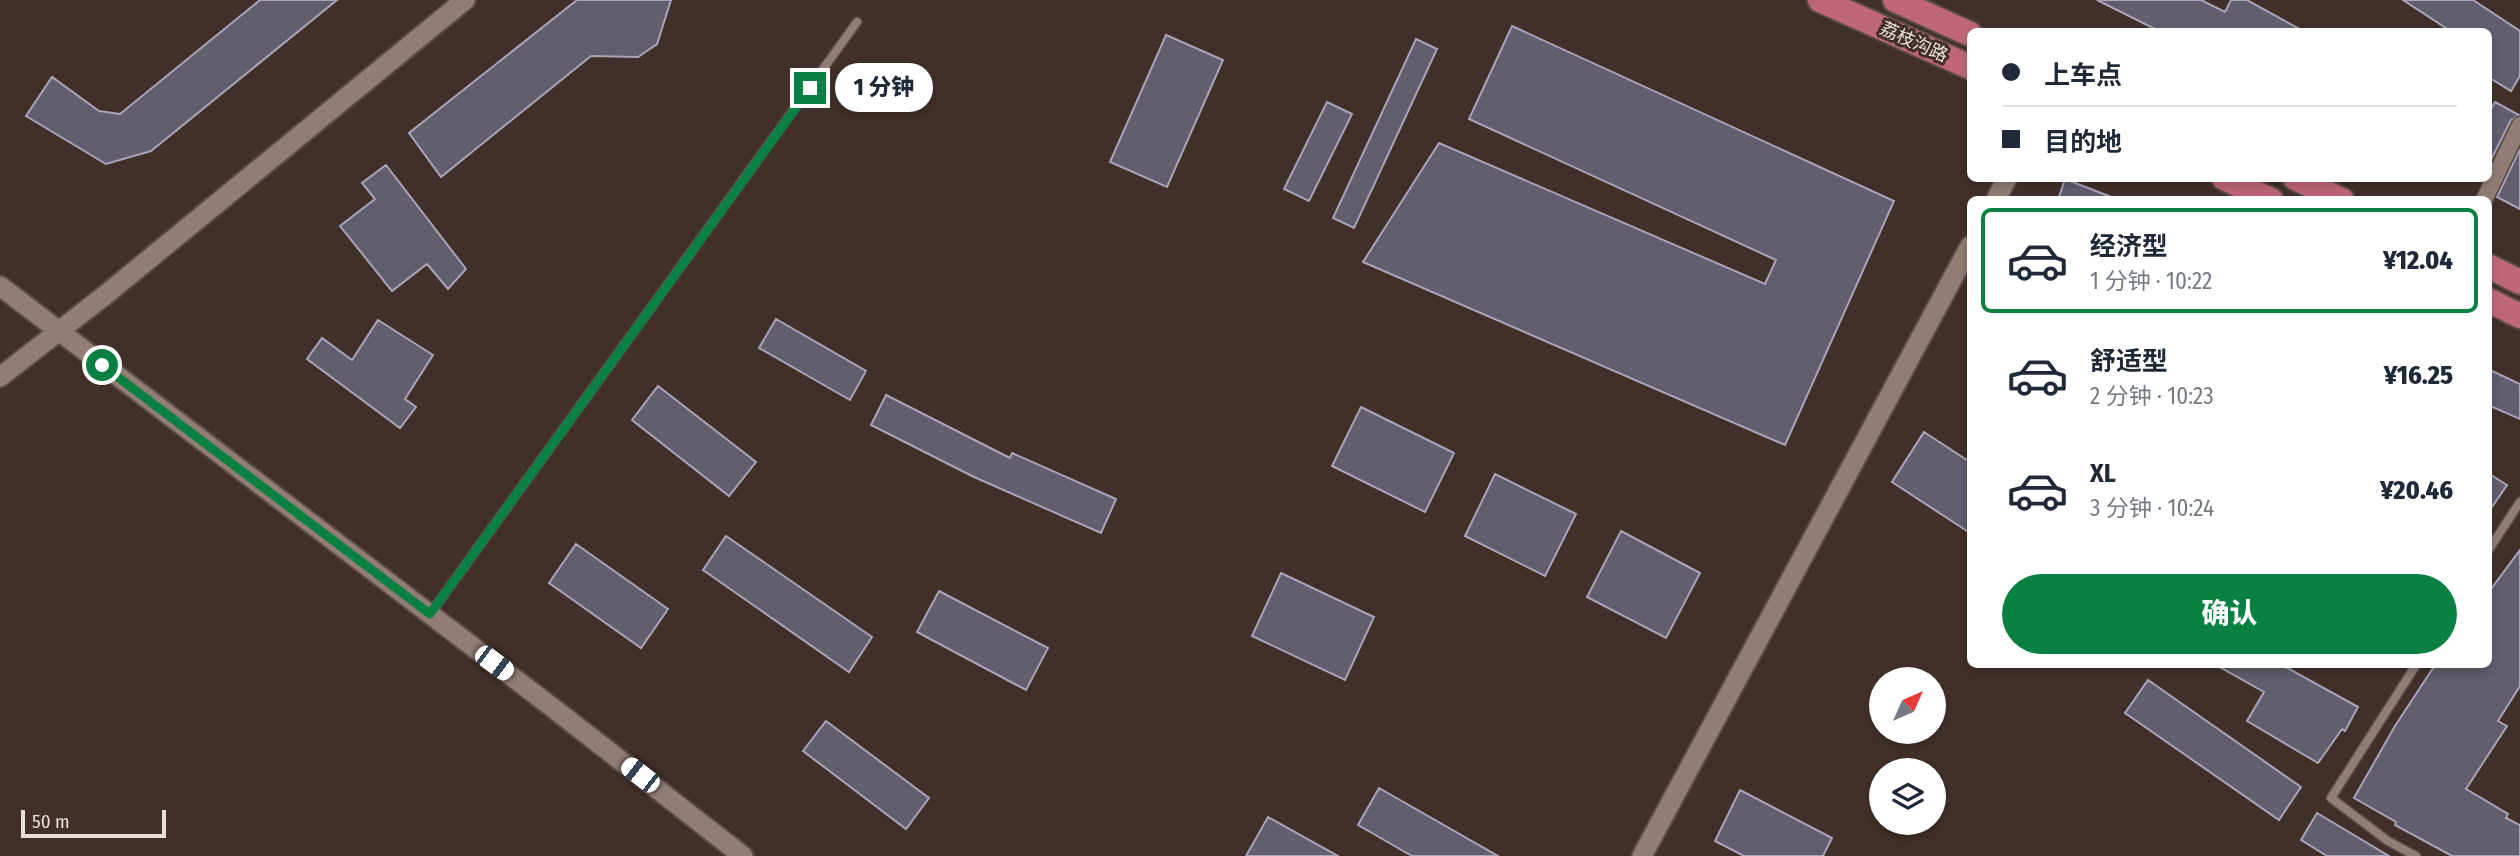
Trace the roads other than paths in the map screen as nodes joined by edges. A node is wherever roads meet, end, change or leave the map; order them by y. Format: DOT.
graph roads {
  1 [pos="465,0"];
  2 [pos="1820,0"];
  3 [pos="1895,0"];
  4 [pos="857,22"];
  5 [pos="1967,33"];
  6 [pos="1967,66"];
  7 [pos="2520,125"];
  8 [pos="2233,182"];
  9 [pos="2304,182"];
  10 [pos="2262,196"];
  11 [pos="2333,196"];
  12 [pos="2486,196"];
  13 [pos="1967,252"];
  14 [pos="2492,268"];
  15 [pos="2520,282"];
  16 [pos="0,286"];
  17 [pos="2492,302"];
  18 [pos="2520,316"];
  19 [pos="58,332"];
  20 [pos="0,377"];
  21 [pos="2520,502"];
  22 [pos="2492,545"];
  23 [pos="430,614"];
  24 [pos="2414,668"];
  25 [pos="743,856"];
  26 [pos="1642,856"];
  27 [pos="2416,856"];
  1 -- 19 [label="street"];
  2 -- 6 [label="main road, 荔枝沟路"];
  3 -- 5 [label="main road, 荔枝沟路"];
  4 -- 23 [label="lane"];
  7 -- 12 [label="street"];
  8 -- 10 [label="main road"];
  9 -- 11 [label="main road"];
  13 -- 26 [label="street"];
  14 -- 15 [label="main road"];
  16 -- 19 [label="street"];
  17 -- 18 [label="main road"];
  19 -- 20 [label="street"];
  19 -- 23 [label="street"];
  21 -- 22 [label="lane"];
  23 -- 25 [label="street"];
  24 -- 27 [label="lane"];
}
